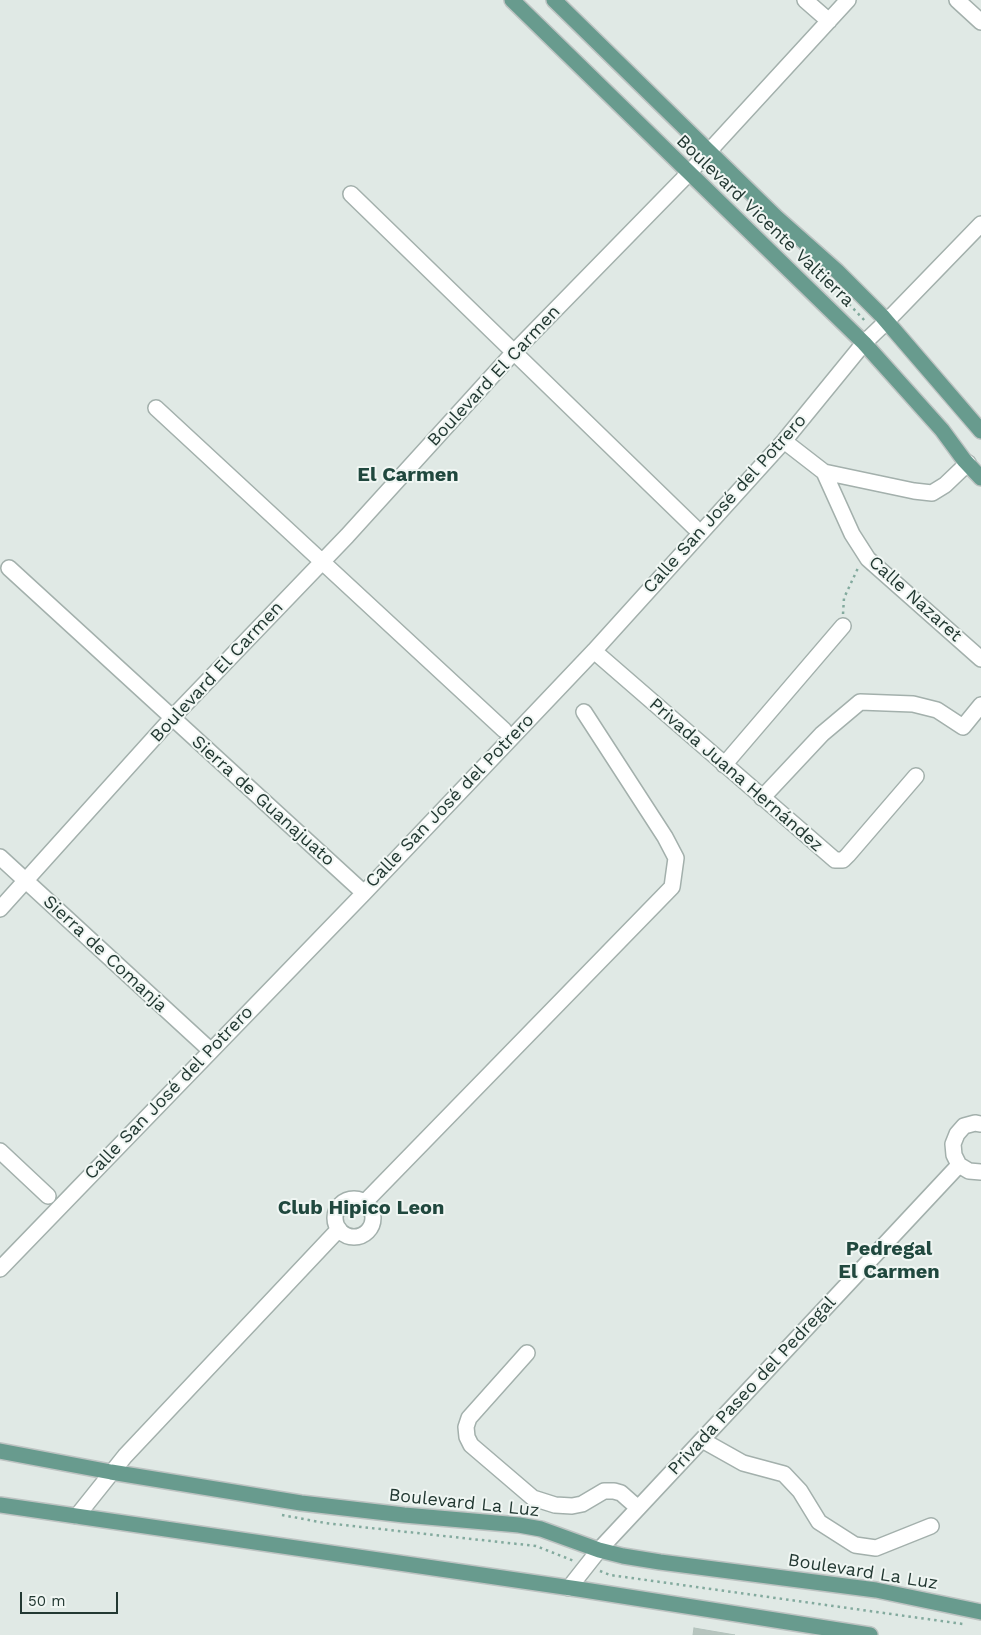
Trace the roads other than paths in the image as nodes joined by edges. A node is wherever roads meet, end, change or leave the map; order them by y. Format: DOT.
graph roads {
  1 [pos="512,0"];
  2 [pos="554,0"];
  3 [pos="805,0"];
  4 [pos="848,0"];
  5 [pos="957,0"];
  6 [pos="829,21"];
  7 [pos="981,22"];
  8 [pos="709,152"];
  9 [pos="689,173"];
  10 [pos="351,194"];
  11 [pos="981,224"];
  12 [pos="887,321"];
  13 [pos="864,343"];
  14 [pos="514,352"];
  15 [pos="156,408"];
  16 [pos="981,431"];
  17 [pos="784,441"];
  18 [pos="968,463"];
  19 [pos="824,472"];
  20 [pos="981,478"];
  21 [pos="694,527"];
  22 [pos="322,562"];
  23 [pos="9,568"];
  24 [pos="843,626"];
  25 [pos="594,651"];
  26 [pos="981,660"];
  27 [pos="981,705"];
  28 [pos="584,712"];
  29 [pos="172,718"];
  30 [pos="504,730"];
  31 [pos="724,765"];
  32 [pos="916,776"];
  33 [pos="762,798"];
  34 [pos="0,857"];
  35 [pos="26,881"];
  36 [pos="364,892"];
  37 [pos="0,909"];
  38 [pos="210,1050"];
  39 [pos="981,1124"];
  40 [pos="0,1151"];
  41 [pos="959,1165"];
  42 [pos="981,1172"];
  43 [pos="48,1196"];
  44 [pos="365,1202"];
  45 [pos="339,1229"];
  46 [pos="0,1269"];
  47 [pos="527,1353"];
  48 [pos="702,1440"];
  49 [pos="0,1451"];
  50 [pos="111,1472"];
  51 [pos="0,1504"];
  52 [pos="638,1508"];
  53 [pos="77,1516"];
  54 [pos="931,1526"];
  55 [pos="599,1550"];
  56 [pos="569,1588"];
  57 [pos="981,1612"];
  58 [pos="816,1631"];
  59 [pos="870,1635"];
  1 -- 9 [label="main road, Boulevard Vicente Valtierra"];
  2 -- 8 [label="main road, Boulevard Vicente Valtierra"];
  3 -- 6 [label="street"];
  4 -- 6 [label="street, Boulevard El Carmen"];
  5 -- 7 [label="street"];
  6 -- 8 [label="street, Boulevard El Carmen"];
  8 -- 9 [label="street, Boulevard El Carmen"];
  8 -- 12 [label="main road, Boulevard Vicente Valtierra"];
  9 -- 13 [label="main road, Boulevard Vicente Valtierra"];
  9 -- 14 [label="street, Boulevard El Carmen"];
  10 -- 14 [label="street"];
  11 -- 12 [label="street, Calle San José del Potrero"];
  12 -- 13 [label="street, Calle San José del Potrero"];
  12 -- 16 [label="main road, Boulevard Vicente Valtierra"];
  13 -- 17 [label="street, Calle San José del Potrero"];
  13 -- 18 [label="main road, Boulevard Vicente Valtierra"];
  14 -- 21 [label="street"];
  14 -- 22 [label="street, Boulevard El Carmen"];
  15 -- 22 [label="street"];
  17 -- 19 [label="street, Calle Nazaret"];
  17 -- 25 [label="street, Calle San José del Potrero"];
  18 -- 19 [label="street"];
  18 -- 20 [label="main road, Boulevard Vicente Valtierra"];
  19 -- 26 [label="street, Calle Nazaret"];
  22 -- 29 [label="street, Boulevard El Carmen"];
  22 -- 30 [label="street"];
  23 -- 29 [label="street, Sierra de Guanajuato"];
  24 -- 31 [label="street"];
  25 -- 31 [label="street, Privada Juana Hernández"];
  25 -- 36 [label="street, Calle San José del Potrero"];
  27 -- 33 [label="street"];
  28 -- 44 [label="street"];
  29 -- 35 [label="street, Boulevard El Carmen"];
  29 -- 36 [label="street, Sierra de Guanajuato"];
  31 -- 33 [label="street, Privada Juana Hernández"];
  32 -- 33 [label="street, Privada Juana Hernández"];
  34 -- 35 [label="street, Sierra de Comanja"];
  35 -- 37 [label="street, Boulevard El Carmen"];
  35 -- 38 [label="street, Sierra de Comanja"];
  36 -- 38 [label="street, Calle San José del Potrero"];
  38 -- 46 [label="street, Calle San José del Potrero"];
  39 -- 41 [label="street"];
  40 -- 43 [label="street"];
  41 -- 42 [label="street"];
  41 -- 48 [label="street, Privada Paseo del Pedregal"];
  44 -- 45 [label="street"];
  44 -- 45 [label="street"];
  45 -- 50 [label="street"];
  47 -- 52 [label="street"];
  48 -- 52 [label="street, Privada Paseo del Pedregal"];
  48 -- 54 [label="street"];
  49 -- 50 [label="main road, Boulevard La Luz"];
  50 -- 53 [label="street"];
  50 -- 55 [label="main road, Boulevard La Luz"];
  51 -- 53 [label="main road"];
  52 -- 55 [label="street, Privada Paseo del Pedregal"];
  53 -- 56 [label="main road"];
  55 -- 56 [label="street, Privada Paseo del Pedregal"];
  55 -- 57 [label="main road, Boulevard La Luz"];
  56 -- 58 [label="main road"];
  58 -- 59 [label="main road"];
}
